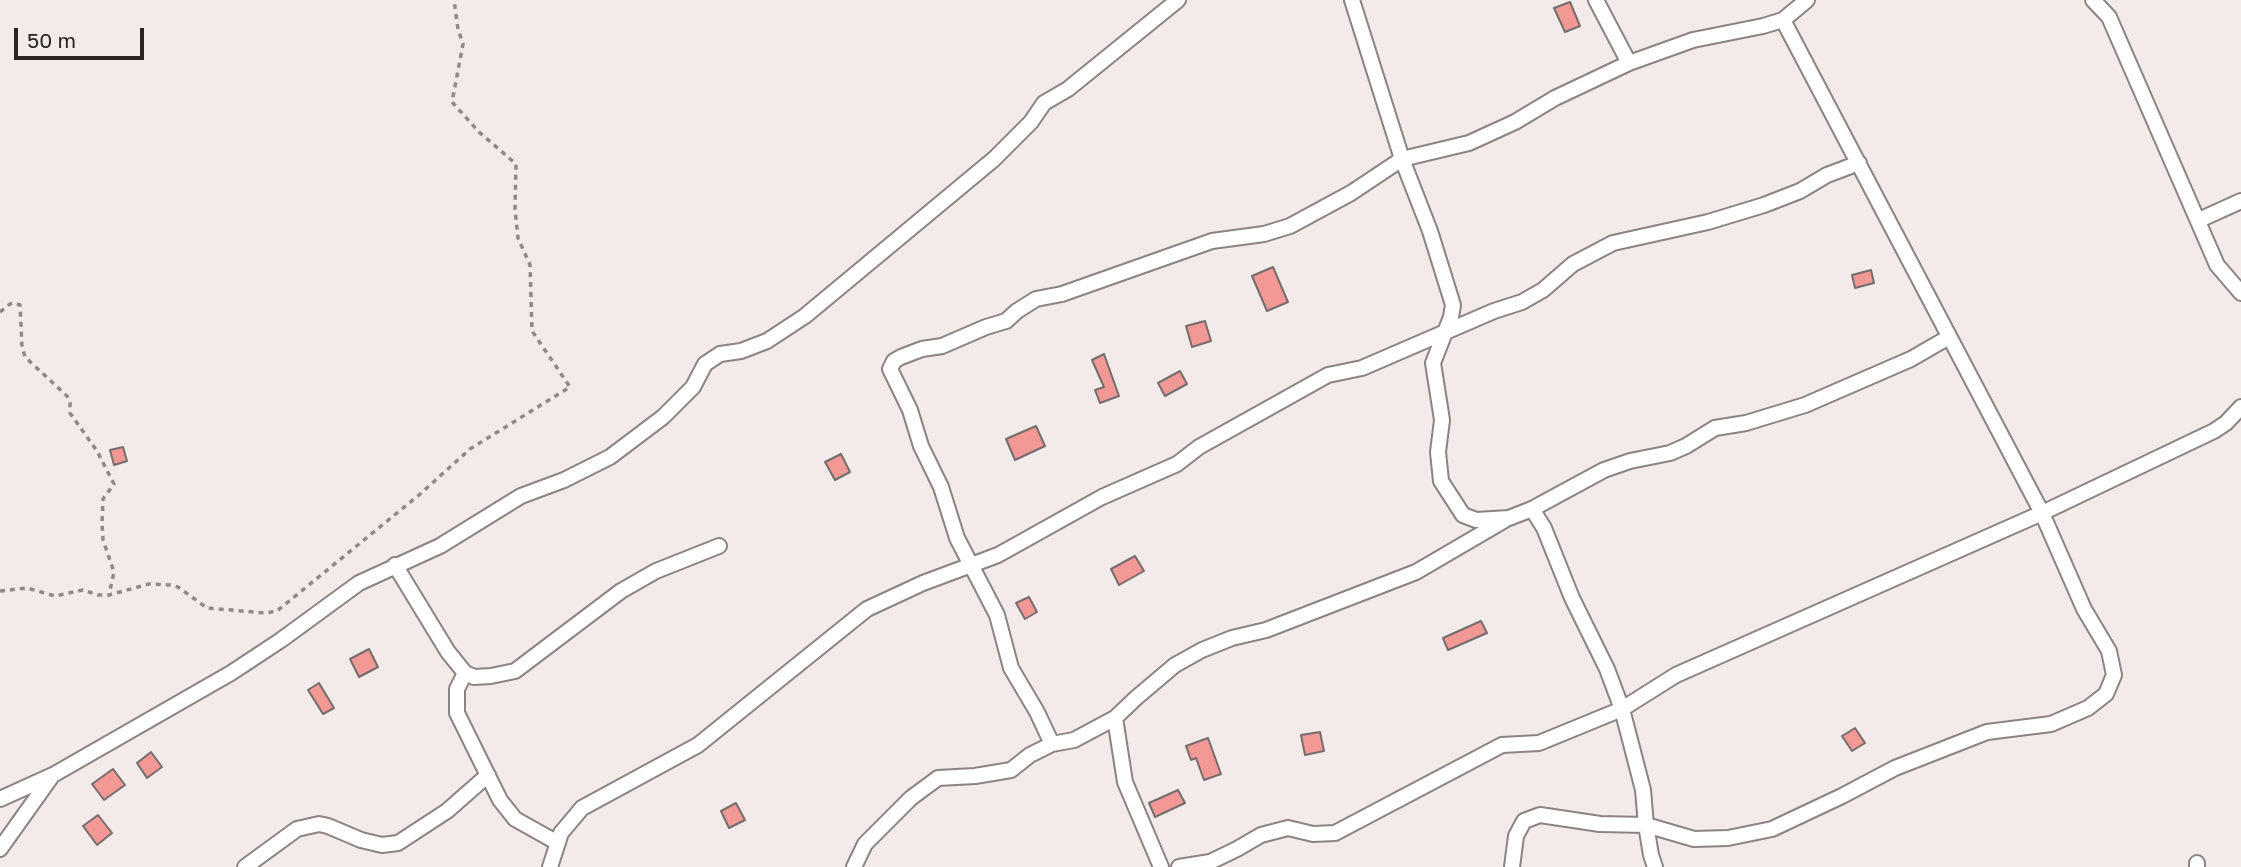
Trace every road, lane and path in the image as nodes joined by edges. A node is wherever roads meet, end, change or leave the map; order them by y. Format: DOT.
graph roads {
  1 [pos="454,0"];
  2 [pos="1178,0"];
  3 [pos="1352,0"];
  4 [pos="1595,0"];
  5 [pos="1807,0"];
  6 [pos="2093,0"];
  7 [pos="1783,20"];
  8 [pos="1629,63"];
  9 [pos="1402,159"];
  10 [pos="1859,163"];
  11 [pos="2241,201"];
  12 [pos="2199,219"];
  13 [pos="2241,293"];
  14 [pos="0,312"];
  15 [pos="1444,332"];
  16 [pos="1949,337"];
  17 [pos="2241,407"];
  18 [pos="1532,509"];
  19 [pos="2042,513"];
  20 [pos="1509,518"];
  21 [pos="719,546"];
  22 [pos="395,565"];
  23 [pos="972,566"];
  24 [pos="0,591"];
  25 [pos="109,595"];
  26 [pos="465,673"];
  27 [pos="1622,709"];
  28 [pos="1115,718"];
  29 [pos="1052,744"];
  30 [pos="53,775"];
  31 [pos="488,775"];
  32 [pos="0,799"];
  33 [pos="1646,825"];
  34 [pos="558,843"];
  35 [pos="0,849"];
  36 [pos="244,867"];
  37 [pos="551,867"];
  38 [pos="855,867"];
  39 [pos="1161,867"];
  40 [pos="1179,867"];
  41 [pos="1512,867"];
  42 [pos="1655,867"];
  1 -- 25 [label="path"];
  2 -- 22 [label="street"];
  3 -- 9 [label="street"];
  4 -- 8 [label="street"];
  5 -- 7 [label="street"];
  6 -- 12 [label="street"];
  7 -- 8 [label="street"];
  7 -- 10 [label="street"];
  8 -- 9 [label="street"];
  9 -- 15 [label="street"];
  9 -- 23 [label="street"];
  10 -- 15 [label="street"];
  10 -- 16 [label="street"];
  11 -- 12 [label="street"];
  12 -- 13 [label="street"];
  14 -- 25 [label="path"];
  15 -- 20 [label="street"];
  15 -- 23 [label="street"];
  16 -- 18 [label="street"];
  16 -- 19 [label="street"];
  17 -- 19 [label="street"];
  18 -- 20 [label="street"];
  18 -- 27 [label="street"];
  19 -- 27 [label="street"];
  19 -- 33 [label="street"];
  20 -- 28 [label="street"];
  21 -- 26 [label="street"];
  22 -- 26 [label="street"];
  22 -- 30 [label="street"];
  23 -- 29 [label="street"];
  23 -- 34 [label="street"];
  24 -- 25 [label="path"];
  26 -- 31 [label="street"];
  27 -- 33 [label="street"];
  27 -- 40 [label="street"];
  28 -- 29 [label="street"];
  28 -- 39 [label="street"];
  29 -- 38 [label="street"];
  30 -- 32 [label="street"];
  30 -- 35 [label="street"];
  31 -- 34 [label="street"];
  31 -- 36 [label="street"];
  33 -- 41 [label="street"];
  33 -- 42 [label="street"];
  34 -- 37 [label="street"];
}
